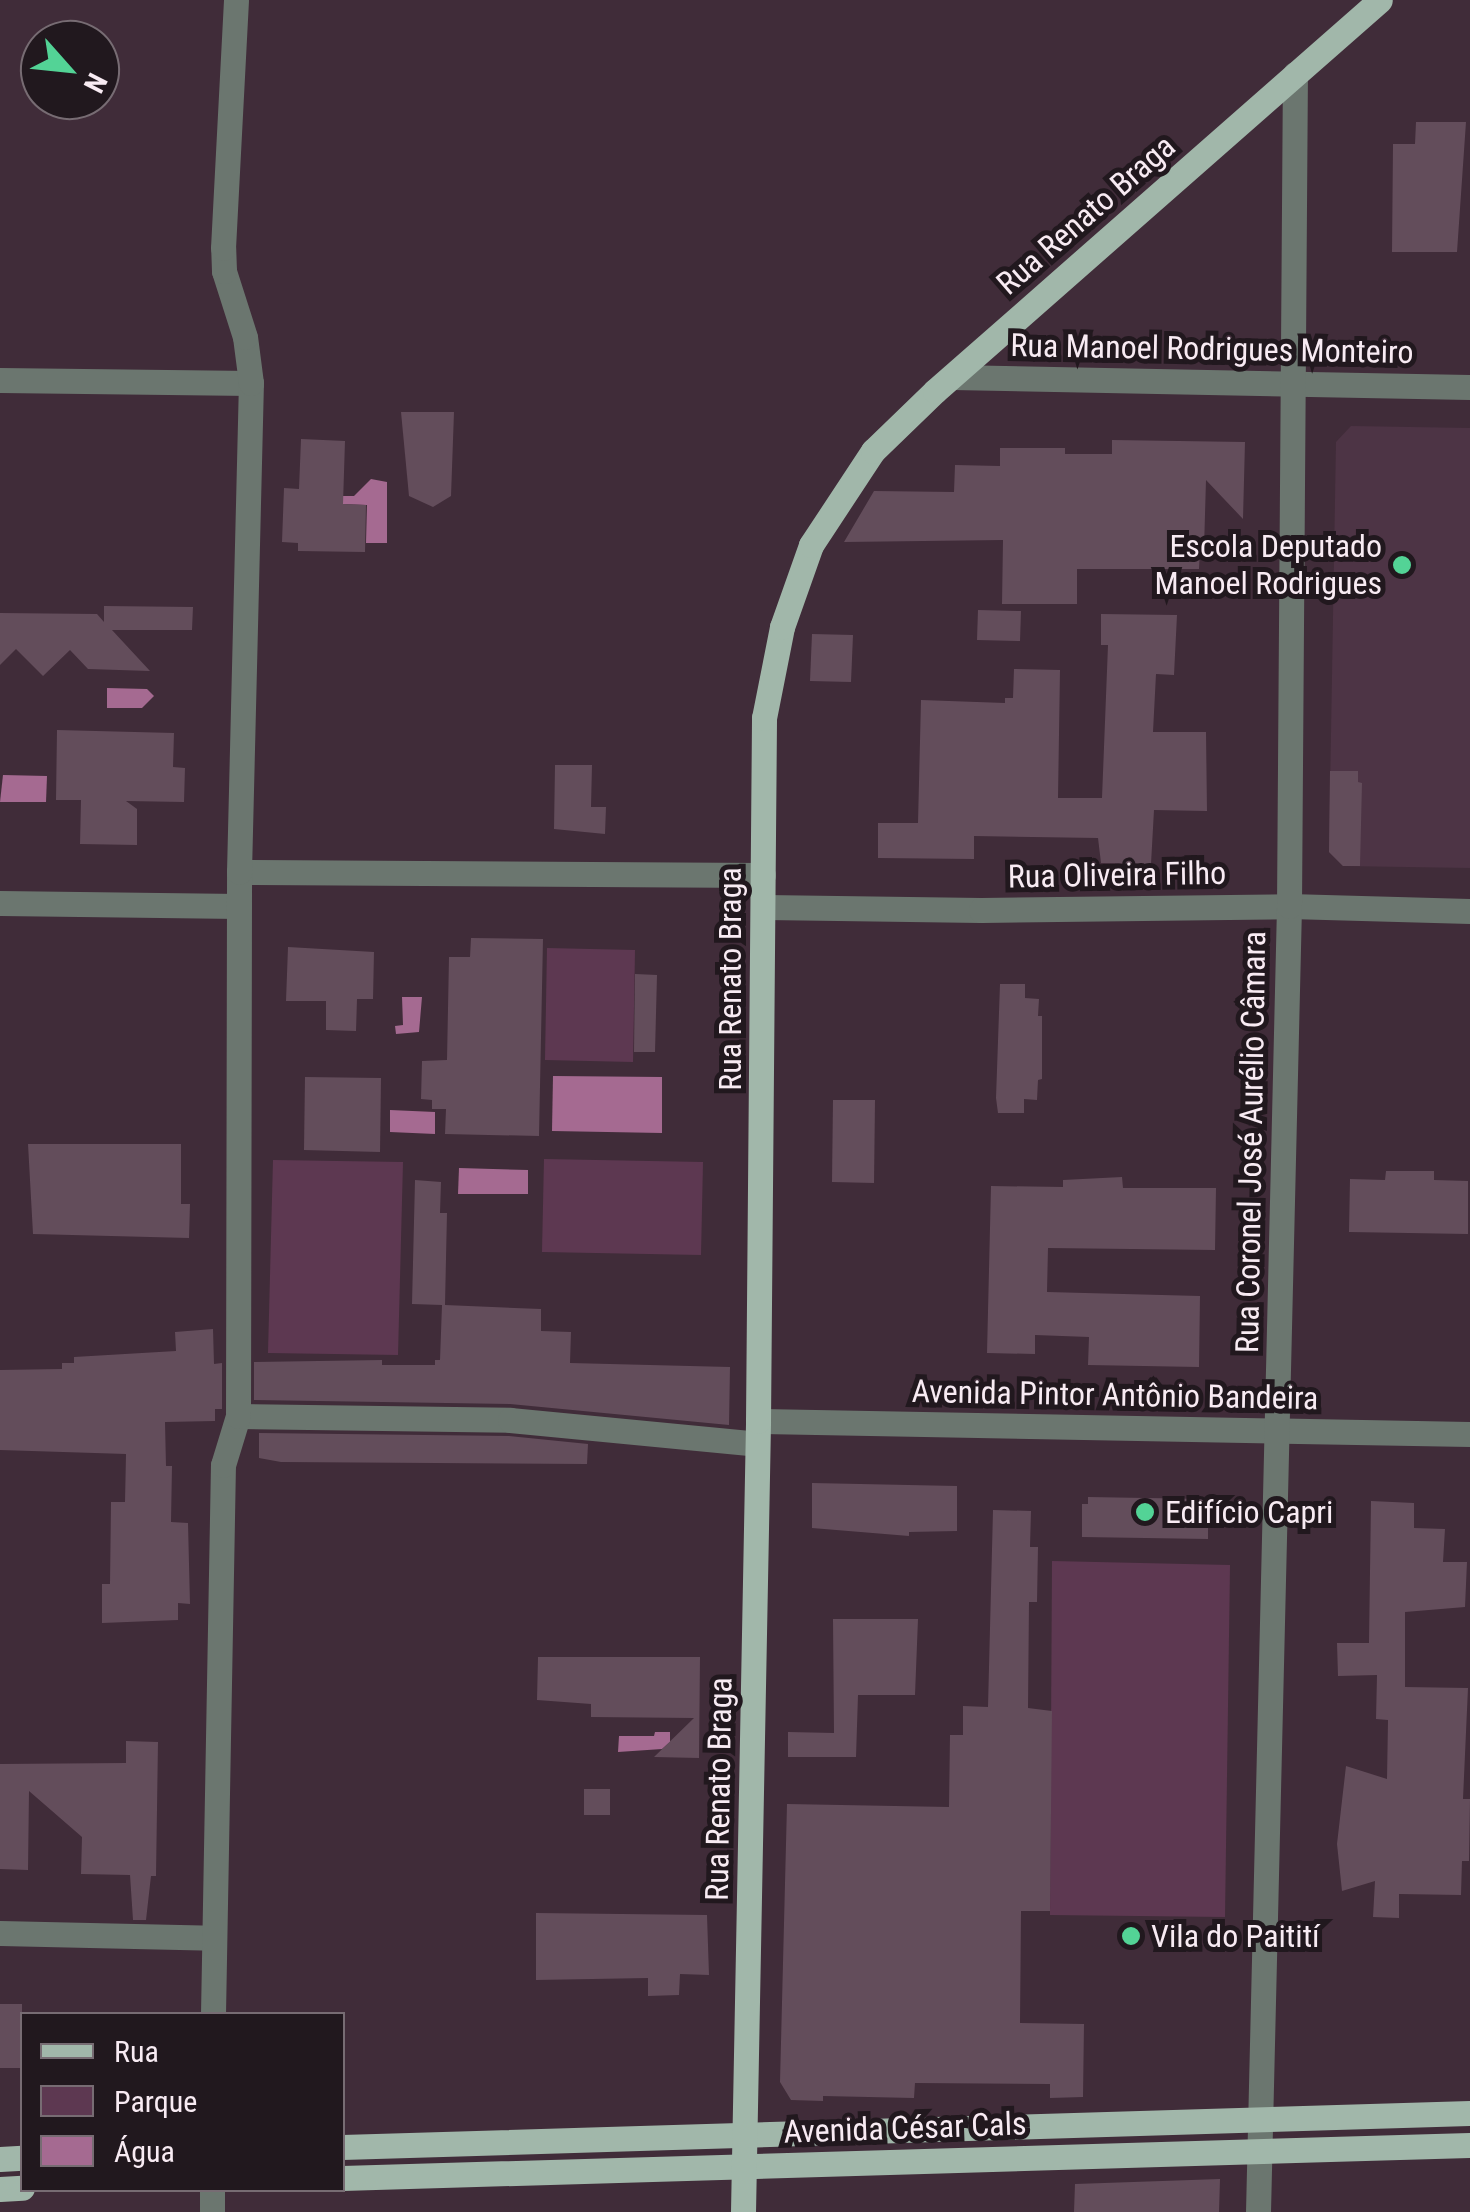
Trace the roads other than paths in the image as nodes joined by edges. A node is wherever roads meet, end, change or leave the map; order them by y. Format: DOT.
graph roads {
  1 [pos="236,0"];
  2 [pos="1380,0"];
  3 [pos="1295,74"];
  4 [pos="952,377"];
  5 [pos="0,380"];
  6 [pos="251,383"];
  7 [pos="1295,384"];
  8 [pos="1470,386"];
  9 [pos="239,872"];
  10 [pos="763,874"];
  11 [pos="0,903"];
  12 [pos="239,906"];
  13 [pos="764,906"];
  14 [pos="1290,906"];
  15 [pos="1470,911"];
  16 [pos="238,1416"];
  17 [pos="1277,1428"];
  18 [pos="758,1432"];
  19 [pos="1470,1434"];
  20 [pos="0,1933"];
  21 [pos="213,1938"];
  22 [pos="212,2012"];
  23 [pos="1470,2113"];
  24 [pos="1262,2117"];
  25 [pos="746,2134"];
  26 [pos="1470,2145"];
  27 [pos="345,2146"];
  28 [pos="1259,2151"];
  29 [pos="746,2165"];
  30 [pos="345,2178"];
  31 [pos="743,2212"];
  32 [pos="1258,2212"];
  1 -- 6 [label="street"];
  2 -- 3 [label="main road, Rua Renato Braga"];
  3 -- 4 [label="main road, Rua Renato Braga"];
  3 -- 7 [label="street, Rua Coronel José Aurélio Câmara"];
  4 -- 7 [label="street, Rua Manoel Rodrigues Monteiro"];
  4 -- 10 [label="main road, Rua Renato Braga"];
  5 -- 6 [label="street"];
  6 -- 9 [label="street"];
  7 -- 8 [label="street, Rua Manoel Rodrigues Monteiro"];
  7 -- 14 [label="street, Rua Coronel José Aurélio Câmara"];
  9 -- 10 [label="street"];
  9 -- 12 [label="street"];
  10 -- 13 [label="main road, Rua Renato Braga"];
  11 -- 12 [label="street"];
  12 -- 16 [label="street"];
  13 -- 14 [label="street, Rua Oliveira Filho"];
  13 -- 18 [label="main road, Rua Renato Braga"];
  14 -- 15 [label="street, Rua Oliveira Filho"];
  14 -- 17 [label="street, Rua Coronel José Aurélio Câmara"];
  16 -- 18 [label="street, Avenida Pintor Antônio Bandeira"];
  16 -- 21 [label="street"];
  17 -- 18 [label="street, Avenida Pintor Antônio Bandeira"];
  17 -- 19 [label="street, Avenida Pintor Antônio Bandeira"];
  17 -- 24 [label="street, Rua Coronel José Aurélio Câmara"];
  18 -- 25 [label="main road, Rua Renato Braga"];
  20 -- 21 [label="street"];
  21 -- 22 [label="street"];
  23 -- 24 [label="main road, Avenida César Cals"];
  24 -- 25 [label="main road, Avenida César Cals"];
  24 -- 28 [label="street, Rua Coronel José Aurélio Câmara"];
  25 -- 27 [label="main road, Avenida César Cals"];
  25 -- 29 [label="main road, Rua Renato Braga"];
  26 -- 28 [label="main road, Avenida César Cals"];
  28 -- 29 [label="main road, Avenida César Cals"];
  28 -- 32 [label="street, Rua Coronel José Aurélio Câmara"];
  29 -- 30 [label="main road, Avenida César Cals"];
  29 -- 31 [label="main road, Rua Renato Braga"];
}
